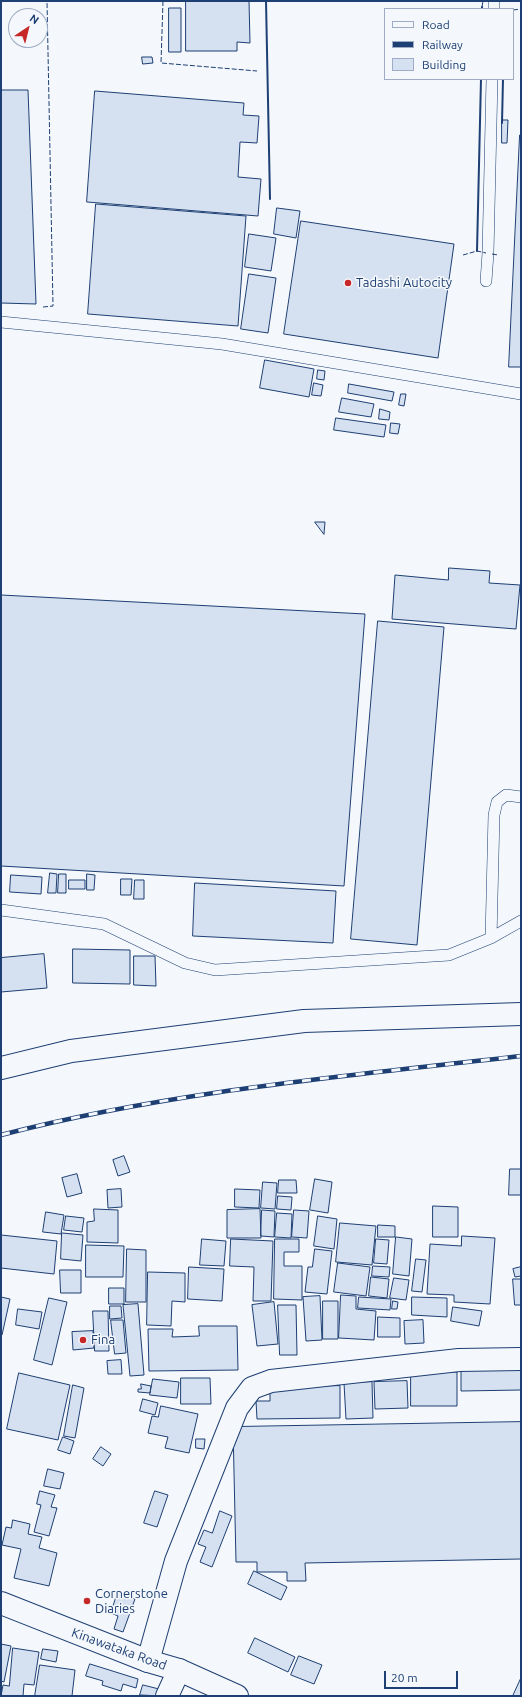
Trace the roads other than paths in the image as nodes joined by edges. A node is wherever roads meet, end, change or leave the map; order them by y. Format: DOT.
graph roads {
  1 [pos="492,80"];
  2 [pos="486,281"];
  3 [pos="1,322"];
  4 [pos="521,394"];
  5 [pos="521,797"];
  6 [pos="1,910"];
  7 [pos="521,921"];
  8 [pos="491,938"];
  9 [pos="521,1014"];
  10 [pos="1,1068"];
  11 [pos="521,1359"];
  12 [pos="1,1603"];
  13 [pos="148,1661"];
  14 [pos="179,1670"];
  15 [pos="167,1696"];
  16 [pos="237,1696"];
  1 -- 2 [label="lane"];
  3 -- 4 [label="lane"];
  5 -- 8 [label="lane"];
  6 -- 8 [label="lane"];
  7 -- 8 [label="lane"];
  9 -- 10 [label="street"];
  11 -- 13 [label="street"];
  12 -- 13 [label="street, Kinawataka Road"];
  13 -- 14 [label="street, Kinawataka Road"];
  14 -- 15 [label="street"];
  14 -- 16 [label="street, Kinawataka Road"];
}
